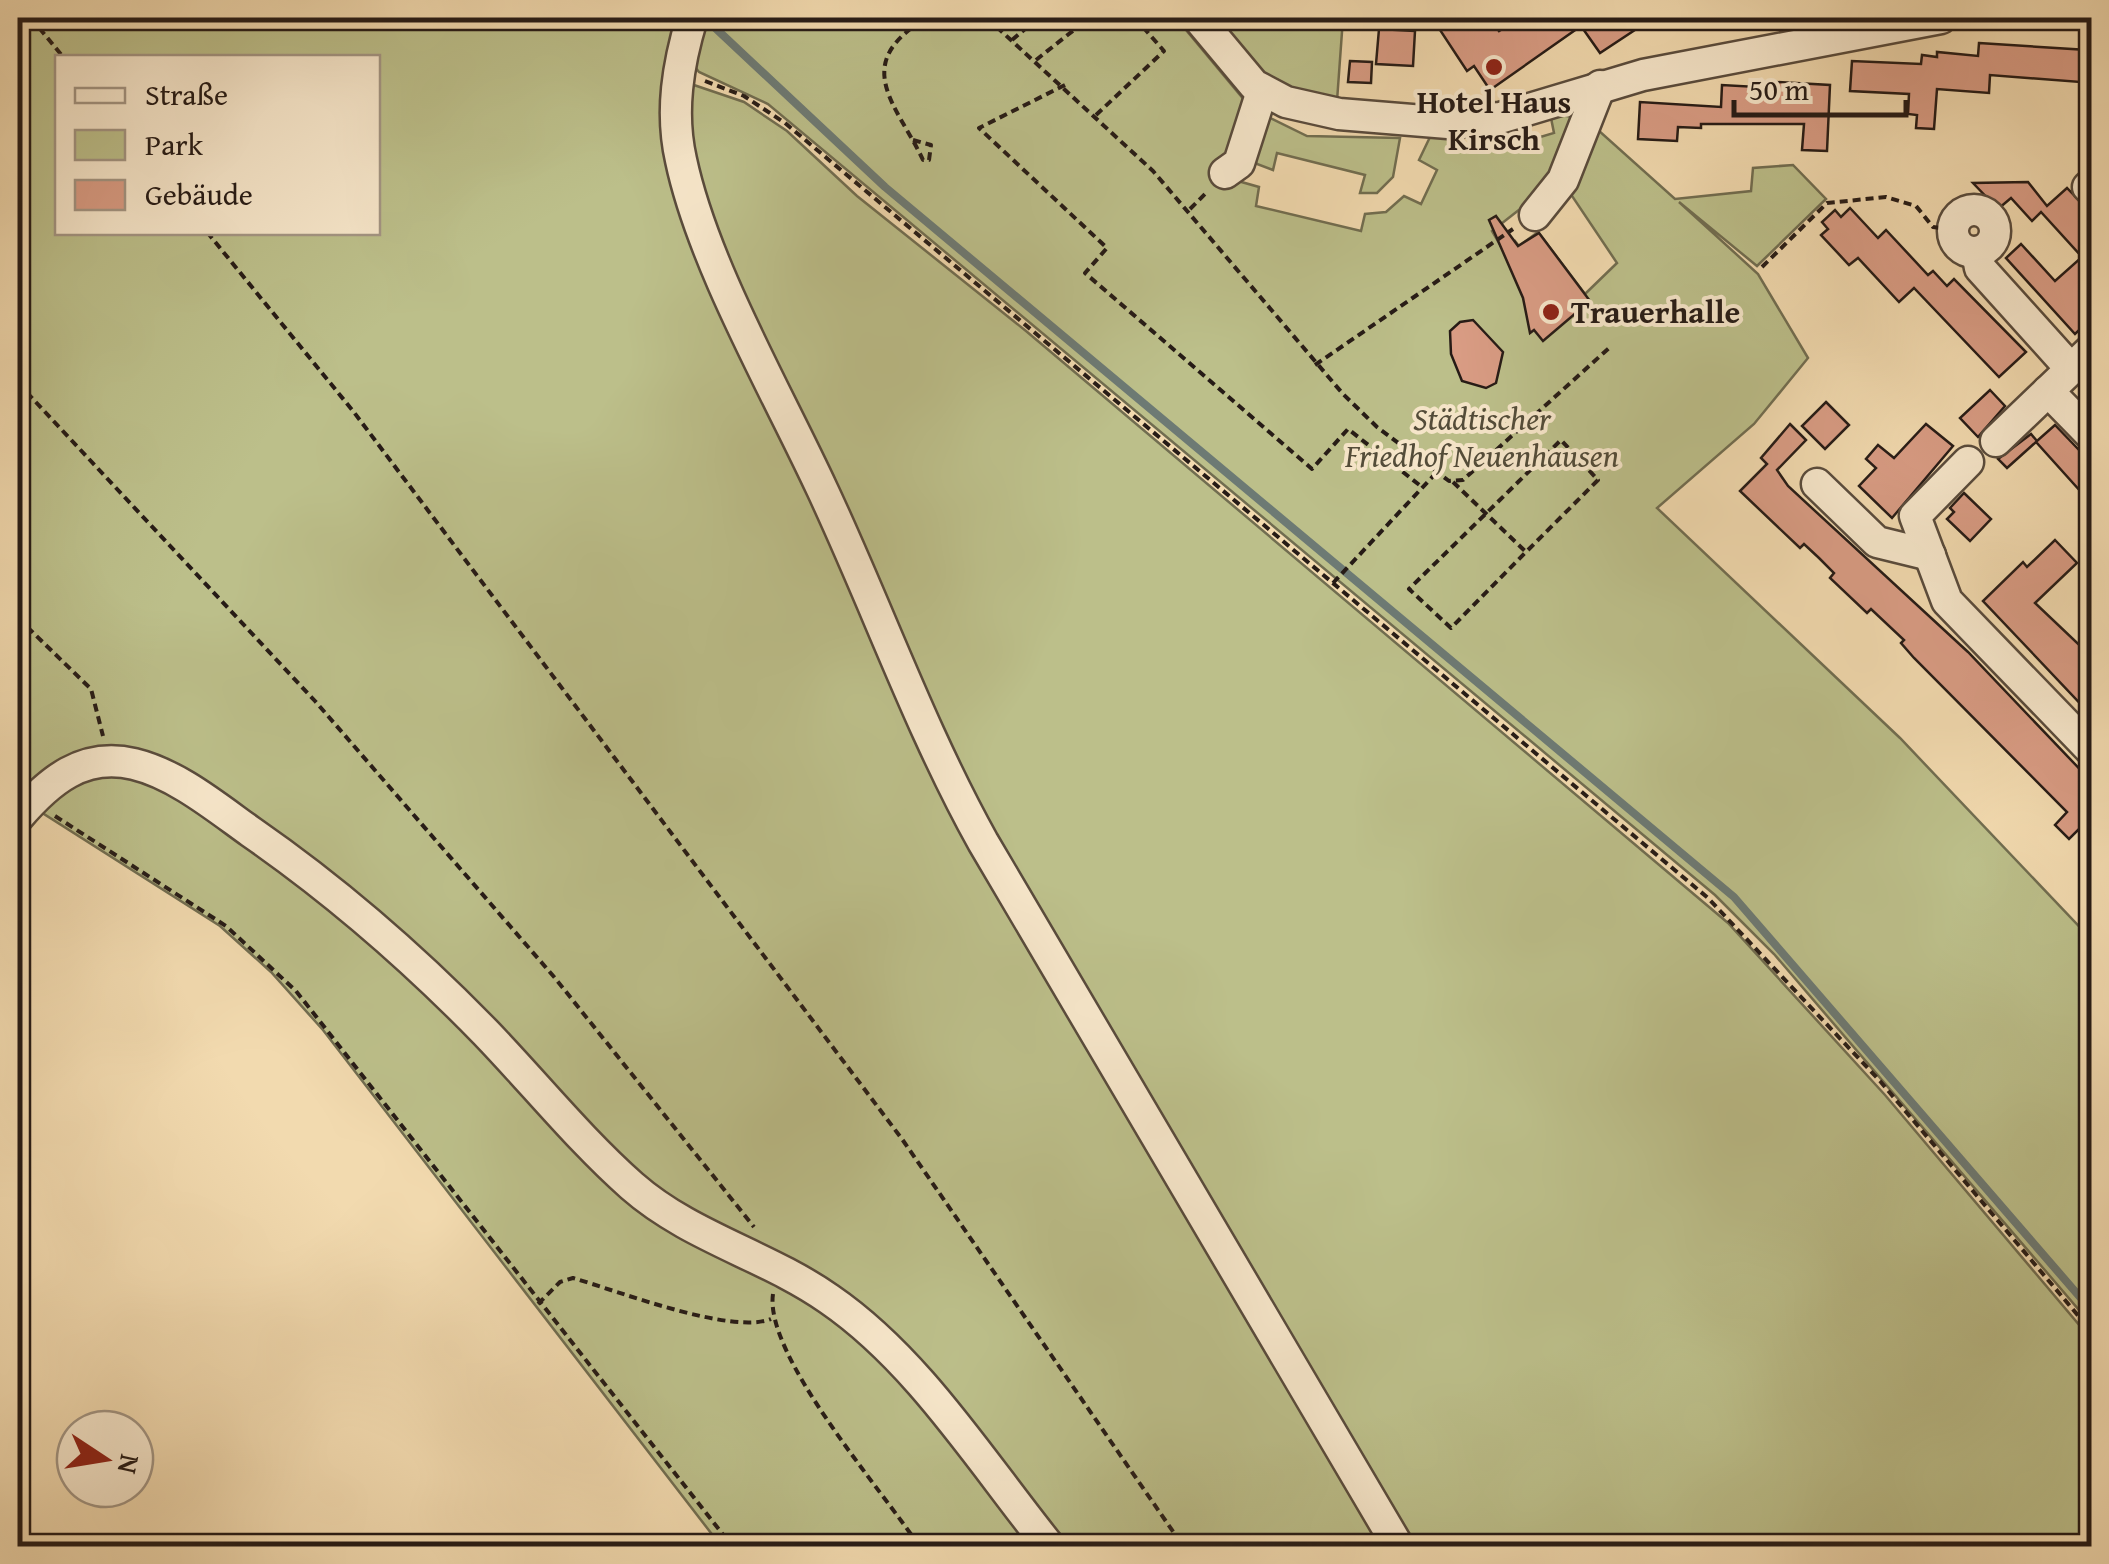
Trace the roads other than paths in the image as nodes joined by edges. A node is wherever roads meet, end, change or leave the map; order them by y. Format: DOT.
graph roads {
  1 [pos="692,18"];
  2 [pos="1198,18"];
  3 [pos="1941,18"];
  4 [pos="1872,23"];
  5 [pos="1600,86"];
  6 [pos="1262,91"];
  7 [pos="1225,173"];
  8 [pos="1534,215"];
  9 [pos="1953,230"];
  10 [pos="2081,359"];
  11 [pos="2048,390"];
  12 [pos="2092,436"];
  13 [pos="1996,441"];
  14 [pos="1968,462"];
  15 [pos="1817,484"];
  16 [pos="1930,555"];
  17 [pos="2092,752"];
  18 [pos="24,809"];
  19 [pos="1050,1546"];
  20 [pos="1398,1546"];
  1 -- 20 [label="street"];
  2 -- 6 [label="street"];
  3 -- 4 [label="street"];
  4 -- 5 [label="street"];
  5 -- 6 [label="street"];
  5 -- 8 [label="street"];
  6 -- 7 [label="street"];
  9 -- 10 [label="street"];
  10 -- 11 [label="street"];
  11 -- 12 [label="street"];
  11 -- 13 [label="street"];
  14 -- 16 [label="street"];
  15 -- 16 [label="street"];
  16 -- 17 [label="street"];
  18 -- 19 [label="street"];
}
